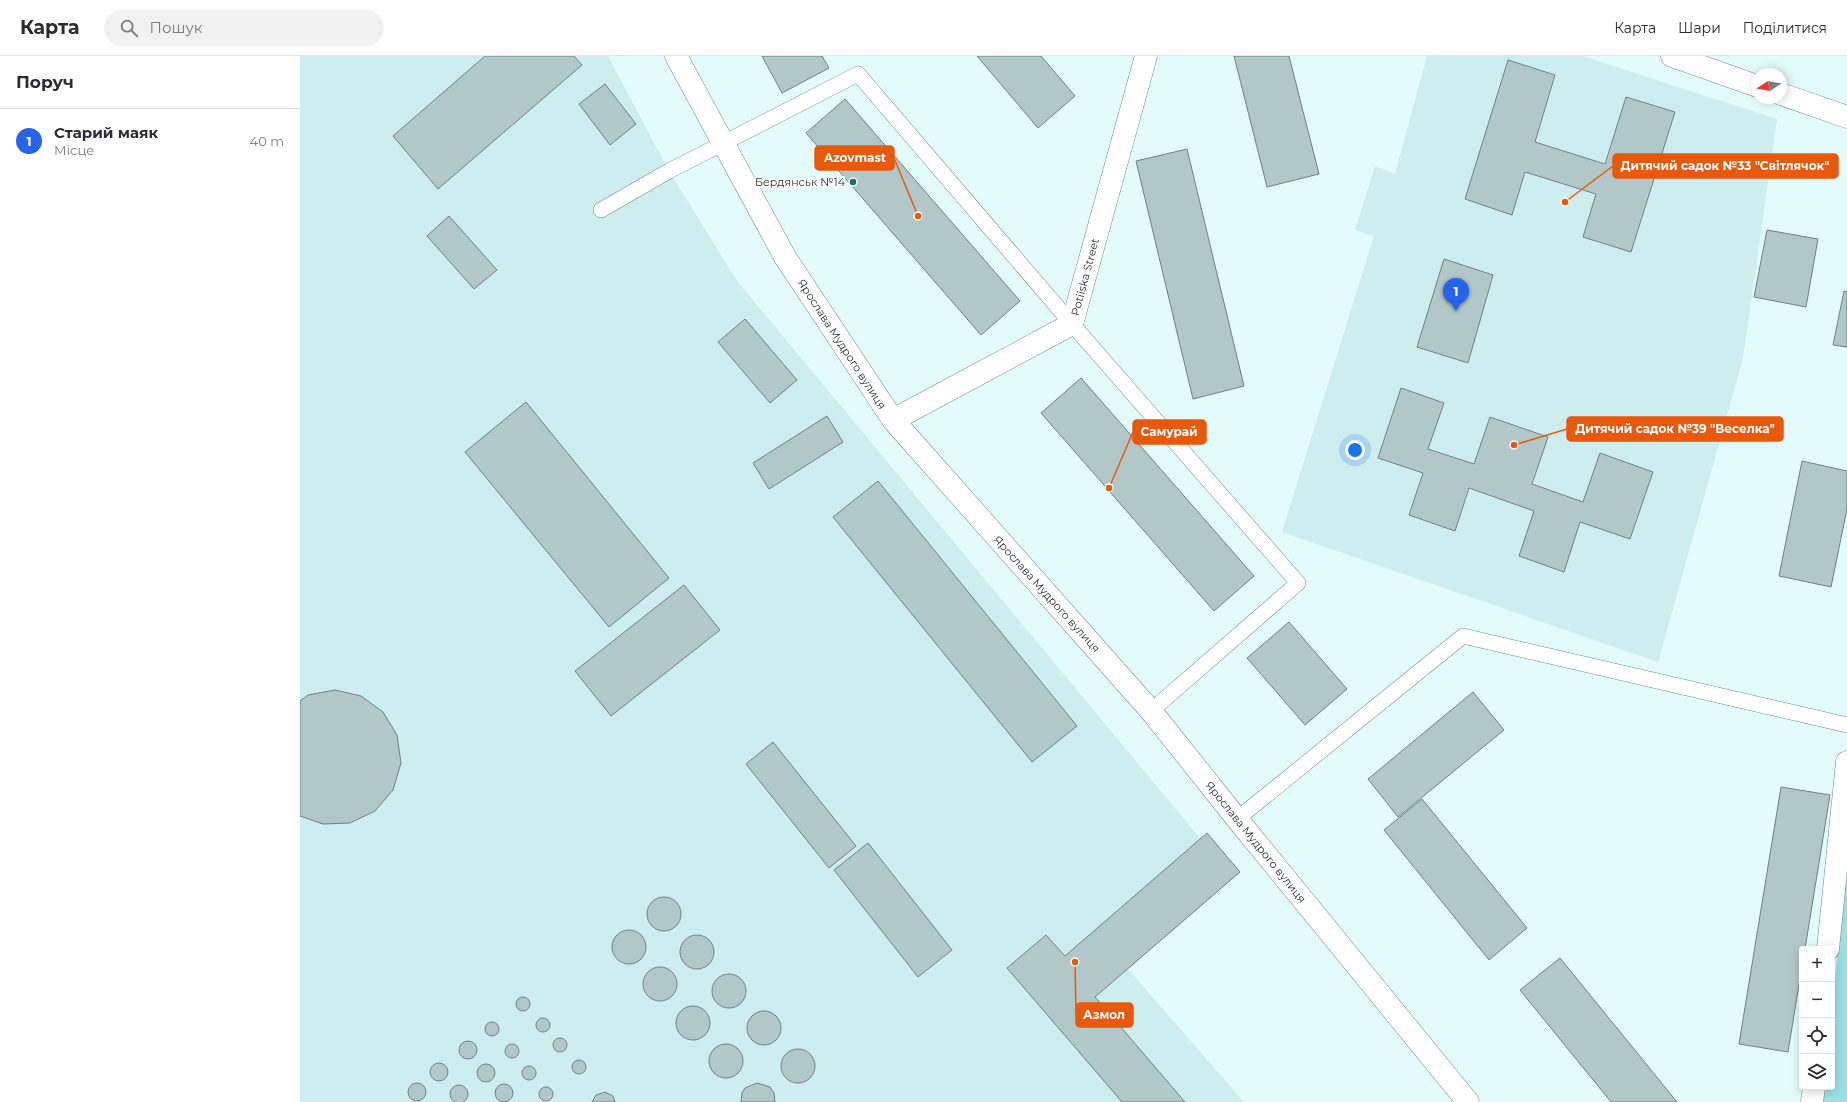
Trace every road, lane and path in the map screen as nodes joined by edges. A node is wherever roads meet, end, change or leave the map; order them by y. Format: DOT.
graph roads {
  1 [pos="676,56"];
  2 [pos="1146,56"];
  3 [pos="1672,56"];
  4 [pos="1751,84"];
  5 [pos="1787,96"];
  6 [pos="1847,117"];
  7 [pos="723,143"];
  8 [pos="601,210"];
  9 [pos="1072,324"];
  10 [pos="893,420"];
  11 [pos="1151,711"];
  12 [pos="1847,725"];
  13 [pos="1847,762"];
  14 [pos="1237,819"];
  15 [pos="1828,946"];
  16 [pos="1814,1090"];
  17 [pos="1466,1101"];
  18 [pos="1812,1102"];
  1 -- 7 [label="street, Ярослава Мудрого вулиця"];
  2 -- 9 [label="street, Potiiska Street"];
  3 -- 4 [label="street"];
  5 -- 6 [label="street"];
  7 -- 8 [label="lane"];
  7 -- 9 [label="lane"];
  7 -- 10 [label="street, Ярослава Мудрого вулиця"];
  9 -- 10 [label="street, Potiiska Street"];
  9 -- 11 [label="lane"];
  10 -- 11 [label="street, Ярослава Мудрого вулиця"];
  11 -- 14 [label="street, Ярослава Мудрого вулиця"];
  12 -- 14 [label="lane"];
  13 -- 15 [label="street"];
  14 -- 17 [label="street, Ярослава Мудрого вулиця"];
  16 -- 18 [label="street"];
}
